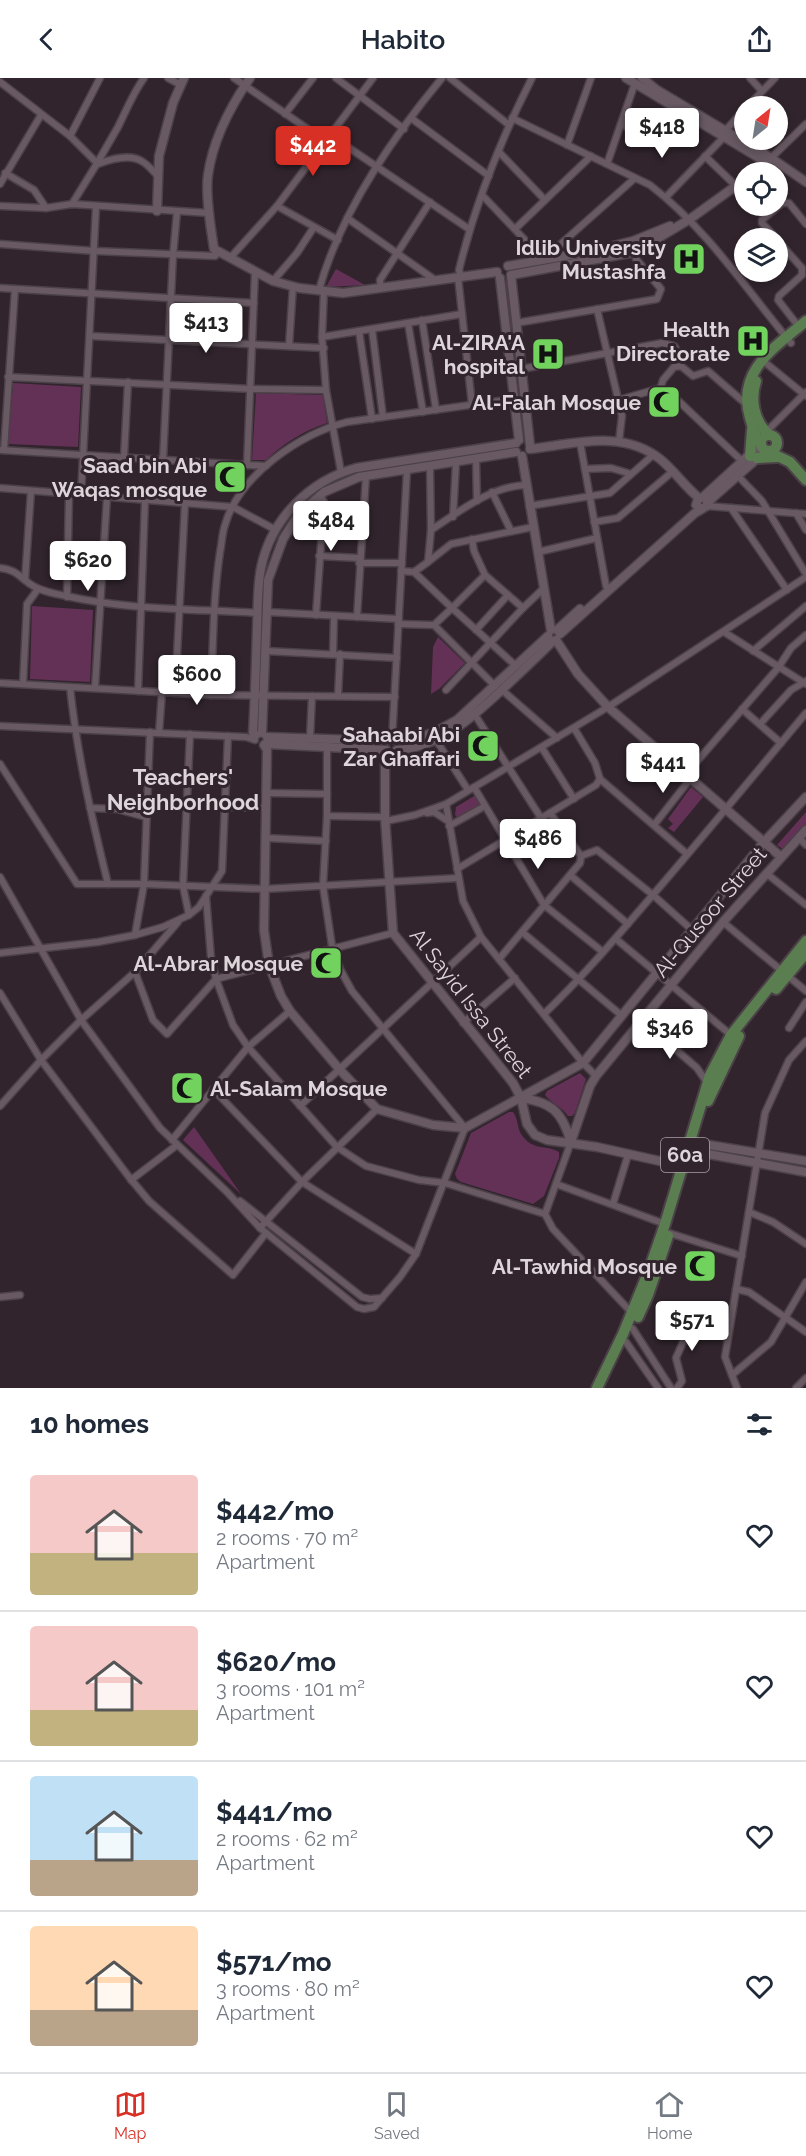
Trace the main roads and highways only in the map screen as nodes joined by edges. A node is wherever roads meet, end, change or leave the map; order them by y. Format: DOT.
graph roads {
  1 [pos="804,326"];
  2 [pos="789,340"];
  3 [pos="753,426"];
  4 [pos="762,448"];
  5 [pos="806,472"];
  6 [pos="806,480"];
  7 [pos="806,941"];
  8 [pos="806,953"];
  9 [pos="784,974"];
  10 [pos="692,1148"];
  11 [pos="667,1228"];
  12 [pos="623,1340"];
  13 [pos="597,1388"];
  14 [pos="604,1388"];
  1 -- 2 [label="main road"];
  2 -- 3 [label="main road"];
  2 -- 4 [label="main road"];
  3 -- 4 [label="main road"];
  3 -- 4 [label="main road"];
  4 -- 5 [label="main road"];
  4 -- 6 [label="main road"];
  7 -- 9 [label="main road, 60a"];
  8 -- 9 [label="main road, 60a"];
  9 -- 10 [label="main road, 60a"];
  9 -- 10 [label="main road, 60a"];
  10 -- 11 [label="main road, 60a"];
  10 -- 11 [label="main road, 60a"];
  11 -- 12 [label="main road, 60a"];
  12 -- 13 [label="main road, 60a"];
  12 -- 14 [label="main road, 60a"];
}
